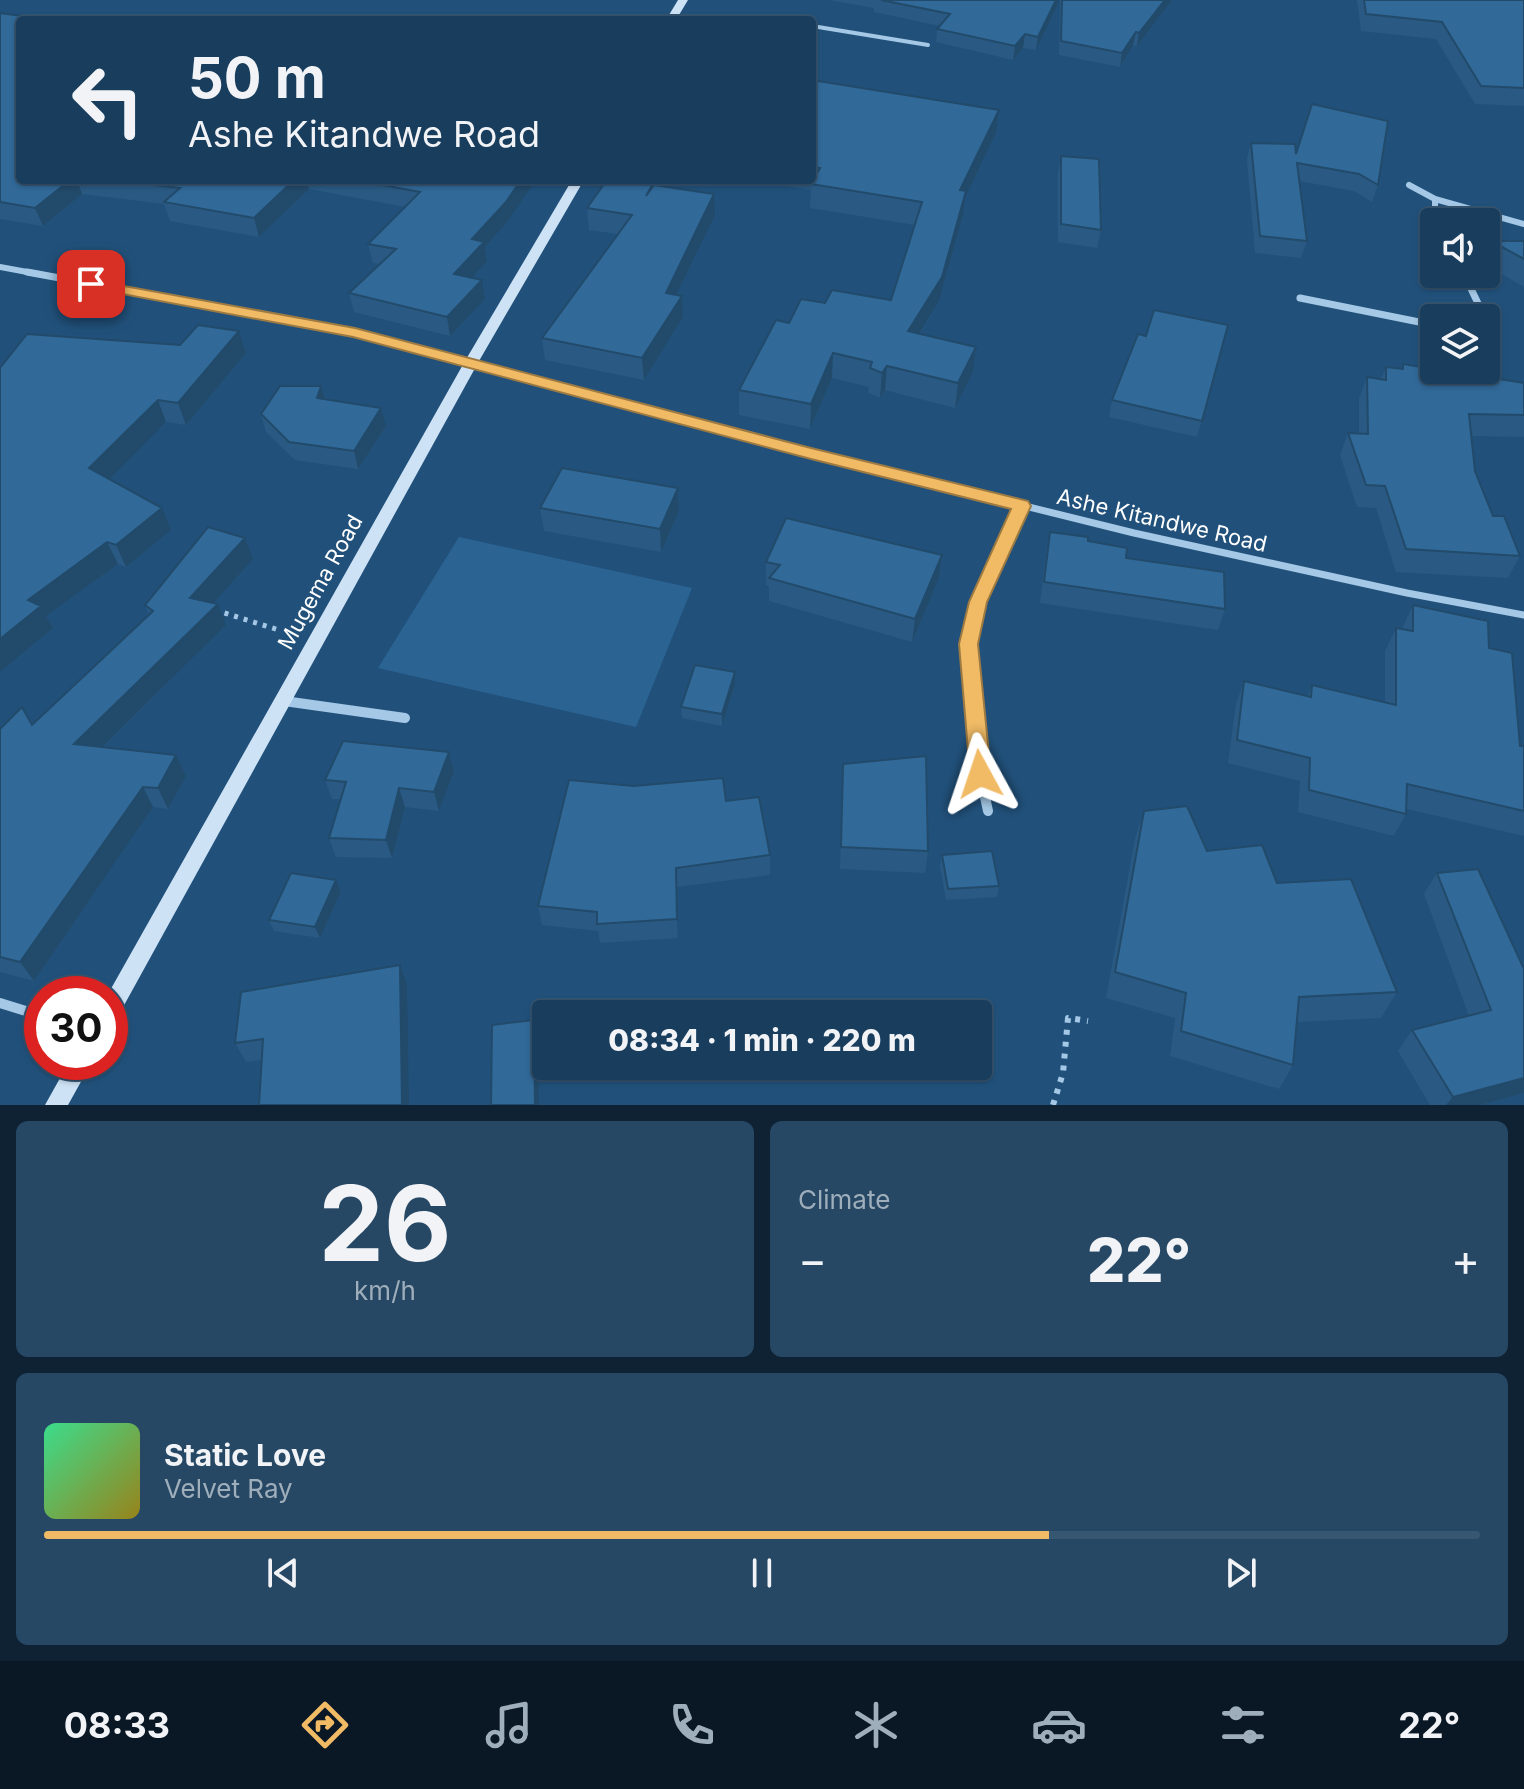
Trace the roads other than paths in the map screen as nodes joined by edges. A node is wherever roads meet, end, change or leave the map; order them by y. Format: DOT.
graph roads {
  1 [pos="816,27"];
  2 [pos="928,45"];
  3 [pos="576,184"];
  4 [pos="1409,185"];
  5 [pos="1435,199"];
  6 [pos="1435,208"];
  7 [pos="1524,224"];
  8 [pos="0,267"];
  9 [pos="1300,298"];
  10 [pos="1420,322"];
  11 [pos="472,361"];
  12 [pos="1022,506"];
  13 [pos="1524,615"];
  14 [pos="284,701"];
  15 [pos="405,718"];
  16 [pos="988,811"];
  17 [pos="128,979"];
  18 [pos="0,1003"];
  19 [pos="24,1010"];
  20 [pos="71,1080"];
  21 [pos="56,1105"];
  1 -- 2 [label="lane"];
  3 -- 11 [label="street, Mugema Road"];
  4 -- 5 [label="street"];
  5 -- 6 [label="street"];
  5 -- 7 [label="street"];
  8 -- 11 [label="street, Ashe Kitandwe Road"];
  9 -- 10 [label="street"];
  11 -- 12 [label="street, Ashe Kitandwe Road"];
  11 -- 14 [label="street, Mugema Road"];
  12 -- 13 [label="street, Ashe Kitandwe Road"];
  12 -- 16 [label="street"];
  14 -- 15 [label="street"];
  14 -- 17 [label="street, Mugema Road"];
  18 -- 19 [label="street"];
  20 -- 21 [label="street"];
}
